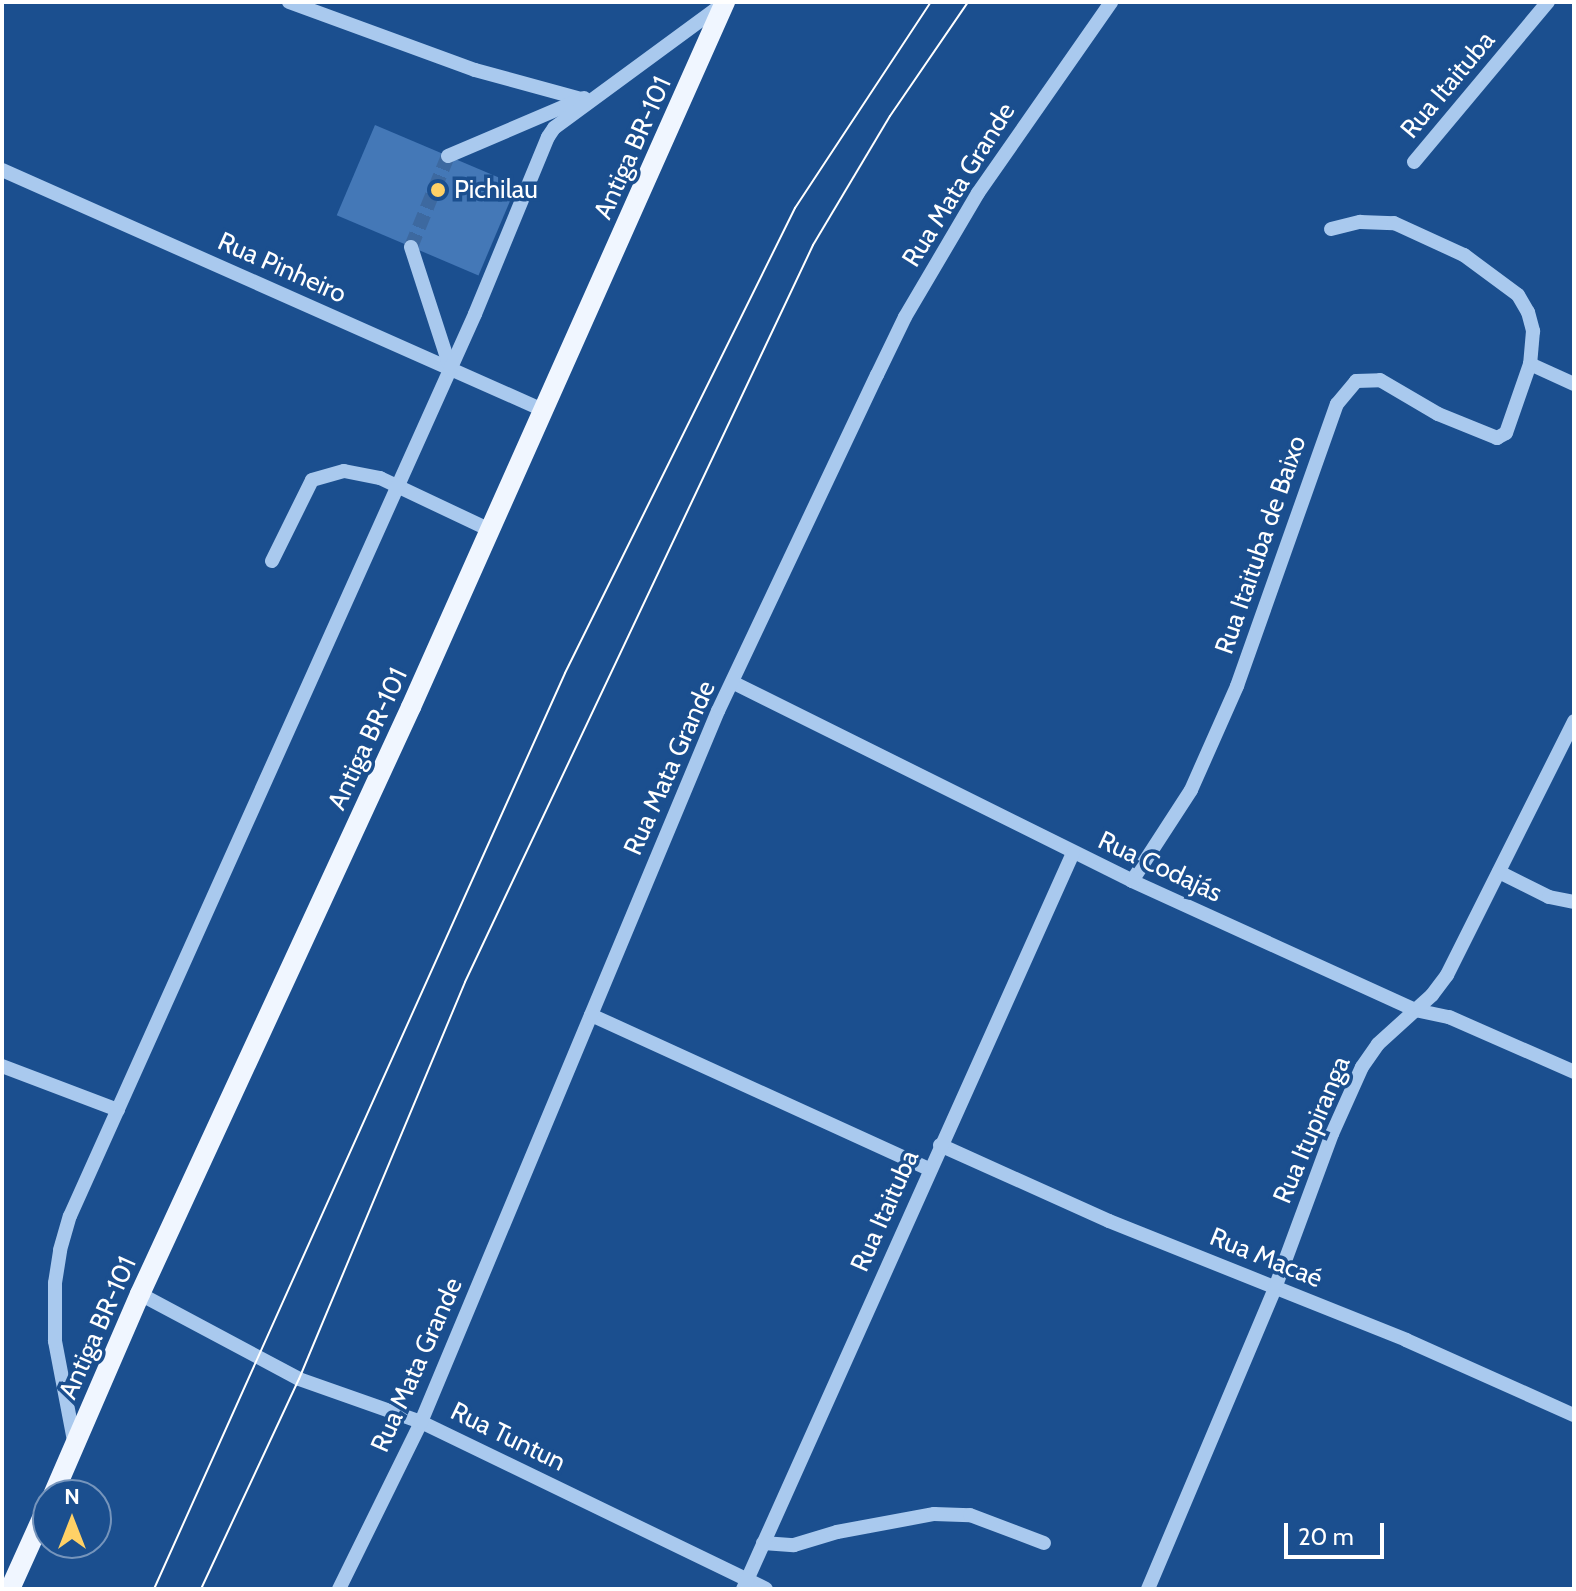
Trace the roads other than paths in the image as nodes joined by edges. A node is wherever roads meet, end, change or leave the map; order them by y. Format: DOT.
graph roads {
  1 [pos="289,2"];
  2 [pos="725,2"];
  3 [pos="1111,2"];
  4 [pos="1548,2"];
  5 [pos="610,88"];
  6 [pos="581,99"];
  7 [pos="448,156"];
  8 [pos="1414,162"];
  9 [pos="2,170"];
  10 [pos="1331,229"];
  11 [pos="411,247"];
  12 [pos="1530,364"];
  13 [pos="450,367"];
  14 [pos="1574,384"];
  15 [pos="543,410"];
  16 [pos="397,486"];
  17 [pos="490,530"];
  18 [pos="272,561"];
  19 [pos="734,683"];
  20 [pos="1574,721"];
  21 [pos="1073,853"];
  22 [pos="1499,872"];
  23 [pos="1132,881"];
  24 [pos="1574,902"];
  25 [pos="1415,1010"];
  26 [pos="591,1015"];
  27 [pos="2,1066"];
  28 [pos="1574,1072"];
  29 [pos="118,1110"];
  30 [pos="940,1145"];
  31 [pos="929,1169"];
  32 [pos="1275,1288"];
  33 [pos="140,1294"];
  34 [pos="1574,1415"];
  35 [pos="421,1422"];
  36 [pos="75,1446"];
  37 [pos="60,1479"];
  38 [pos="32,1540"];
  39 [pos="763,1543"];
  40 [pos="1044,1543"];
  41 [pos="745,1584"];
  42 [pos="10,1589"];
  43 [pos="339,1589"];
  44 [pos="766,1589"];
  45 [pos="1148,1589"];
  1 -- 6 [label="street"];
  2 -- 5 [label="street"];
  2 -- 15 [label="main road, Antiga BR-101"];
  3 -- 19 [label="street, Rua Mata Grande"];
  4 -- 8 [label="street, Rua Itaituba"];
  5 -- 6 [label="street"];
  5 -- 13 [label="street"];
  6 -- 7 [label="street"];
  9 -- 13 [label="street, Rua Pinheiro"];
  10 -- 12 [label="street"];
  11 -- 13 [label="street"];
  12 -- 14 [label="street"];
  12 -- 23 [label="street, Rua Itaituba de Baixo"];
  13 -- 15 [label="street, Rua Pinheiro"];
  13 -- 16 [label="street"];
  15 -- 17 [label="main road, Antiga BR-101"];
  16 -- 17 [label="street"];
  16 -- 18 [label="street"];
  16 -- 29 [label="street"];
  17 -- 33 [label="main road, Antiga BR-101"];
  19 -- 21 [label="street, Rua Codajás"];
  19 -- 26 [label="street, Rua Mata Grande"];
  20 -- 22 [label="street, Rua Itupiranga"];
  21 -- 23 [label="street, Rua Codajás"];
  21 -- 30 [label="street, Rua Itaituba"];
  22 -- 24 [label="street"];
  22 -- 25 [label="street, Rua Itupiranga"];
  23 -- 25 [label="street, Rua Codajás"];
  25 -- 28 [label="street, Rua Codajás"];
  25 -- 32 [label="street, Rua Itupiranga"];
  26 -- 31 [label="street"];
  26 -- 35 [label="street, Rua Mata Grande"];
  27 -- 29 [label="street"];
  29 -- 36 [label="street"];
  30 -- 31 [label="street, Rua Itaituba"];
  30 -- 32 [label="street, Rua Macaé"];
  31 -- 39 [label="street, Rua Itaituba"];
  32 -- 34 [label="street, Rua Macaé"];
  32 -- 45 [label="street, Rua Itupiranga"];
  33 -- 35 [label="street, Rua Tuntun"];
  33 -- 36 [label="main road, Antiga BR-101"];
  35 -- 41 [label="street, Rua Tuntun"];
  35 -- 43 [label="street, Rua Mata Grande"];
  36 -- 37 [label="main road, Antiga BR-101"];
  38 -- 42 [label="main road"];
  39 -- 40 [label="street"];
  39 -- 41 [label="street, Rua Itaituba"];
  41 -- 44 [label="street, Rua Tuntun"];
}
